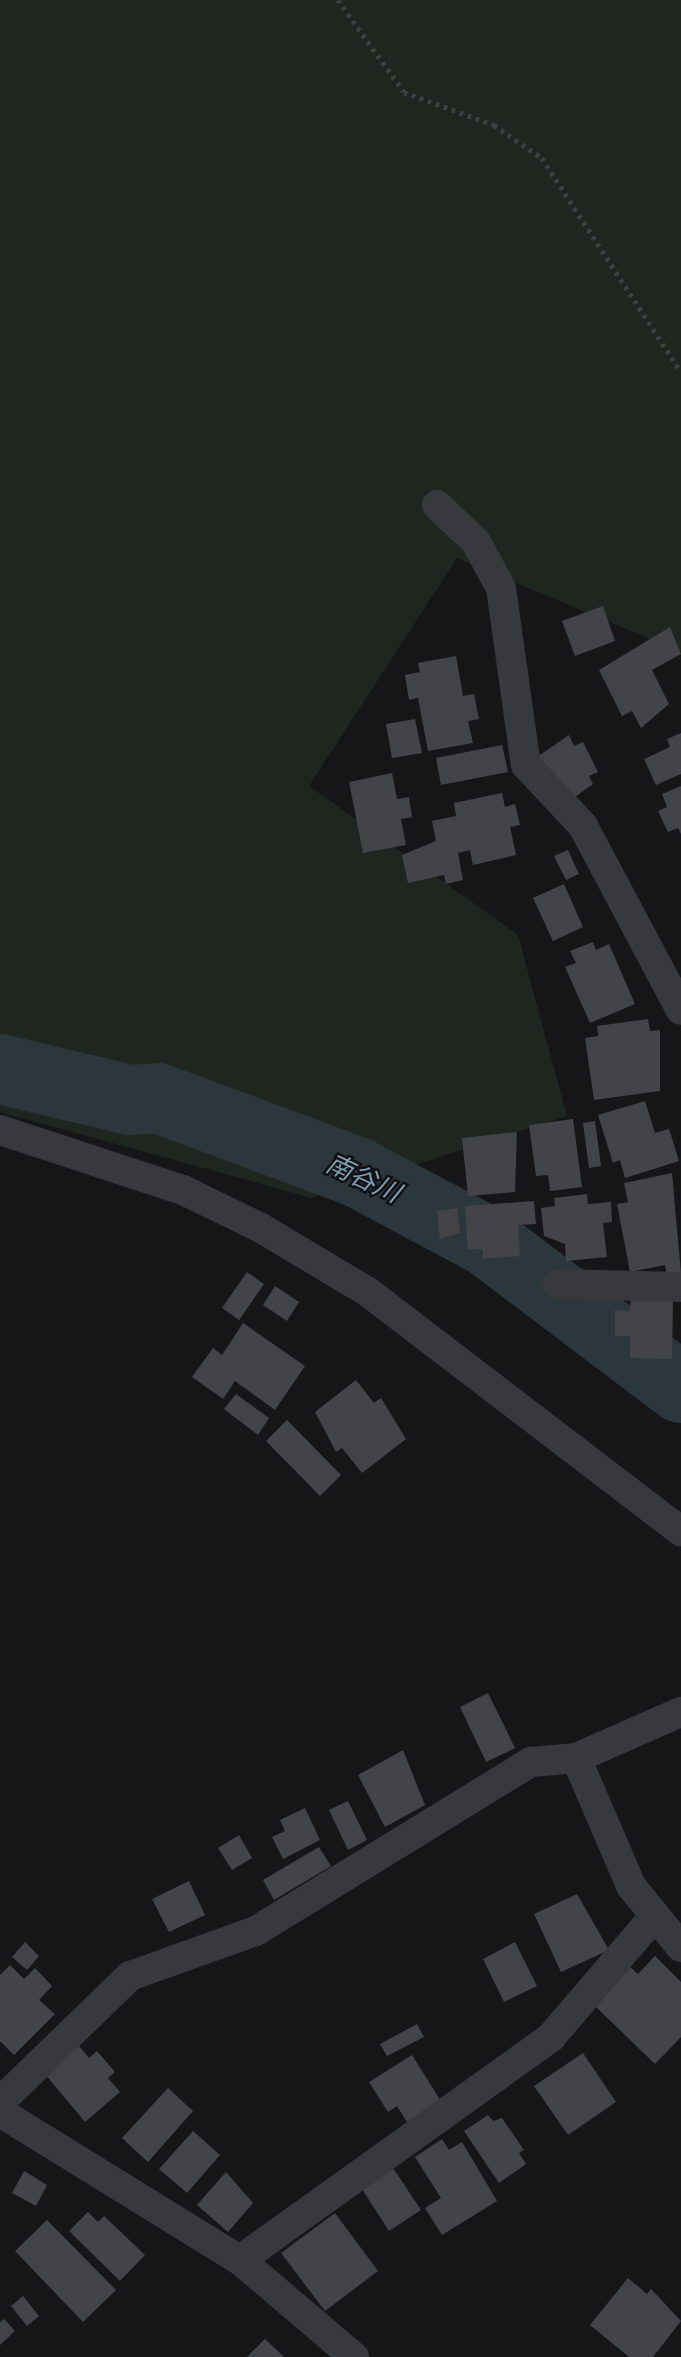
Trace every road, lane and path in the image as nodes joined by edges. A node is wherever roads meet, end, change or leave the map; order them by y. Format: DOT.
graph roads {
  1 [pos="338,0"];
  2 [pos="681,372"];
  3 [pos="436,505"];
  4 [pos="681,1010"];
  5 [pos="0,1129"];
  6 [pos="557,1284"];
  7 [pos="681,1287"];
  8 [pos="681,1531"];
  9 [pos="681,1712"];
  10 [pos="576,1758"];
  11 [pos="652,1919"];
  12 [pos="681,1947"];
  13 [pos="2,2114"];
  14 [pos="240,2260"];
  15 [pos="354,2357"];
  1 -- 2 [label="path"];
  3 -- 4 [label="street"];
  5 -- 8 [label="street"];
  6 -- 7 [label="street"];
  9 -- 10 [label="street"];
  10 -- 11 [label="street"];
  10 -- 13 [label="street"];
  11 -- 12 [label="street"];
  11 -- 14 [label="street"];
  13 -- 14 [label="street"];
  14 -- 15 [label="street"];
}
